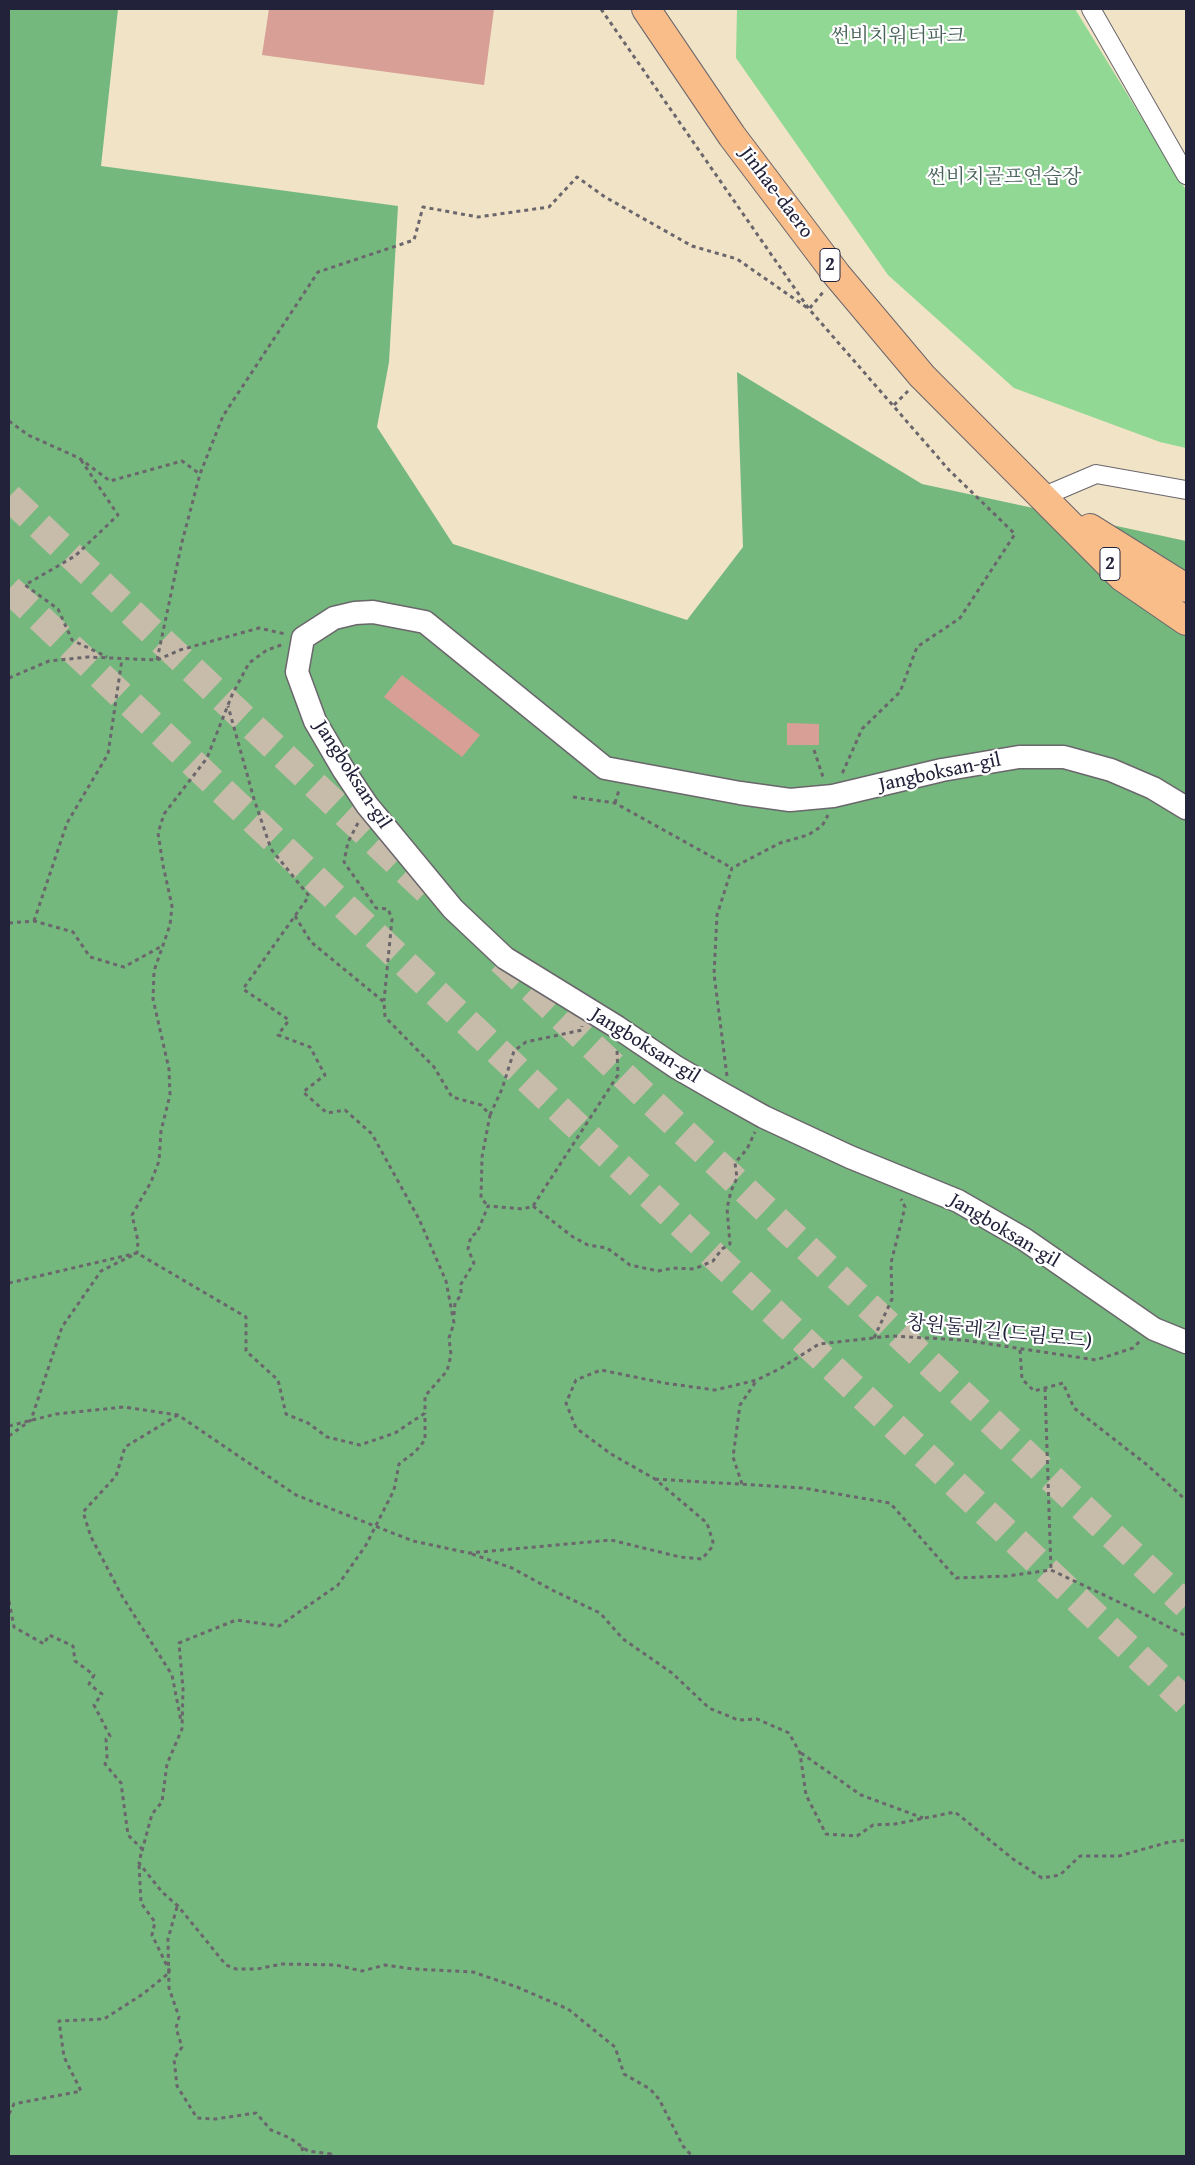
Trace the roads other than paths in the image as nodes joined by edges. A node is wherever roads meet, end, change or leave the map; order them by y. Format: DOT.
graph roads {
  1 [pos="646,9"];
  2 [pos="1091,9"];
  3 [pos="1186,175"];
  4 [pos="1186,490"];
  5 [pos="1042,497"];
  6 [pos="1186,588"];
  7 [pos="1186,621"];
  8 [pos="1186,808"];
  9 [pos="1186,1342"];
  1 -- 5 [label="main road, Jinhae-daero / 2"];
  2 -- 3 [label="street"];
  4 -- 5 [label="street"];
  5 -- 6 [label="main road, 2"];
  5 -- 7 [label="main road, 2"];
  8 -- 9 [label="street, Jangboksan-gil"];
}
